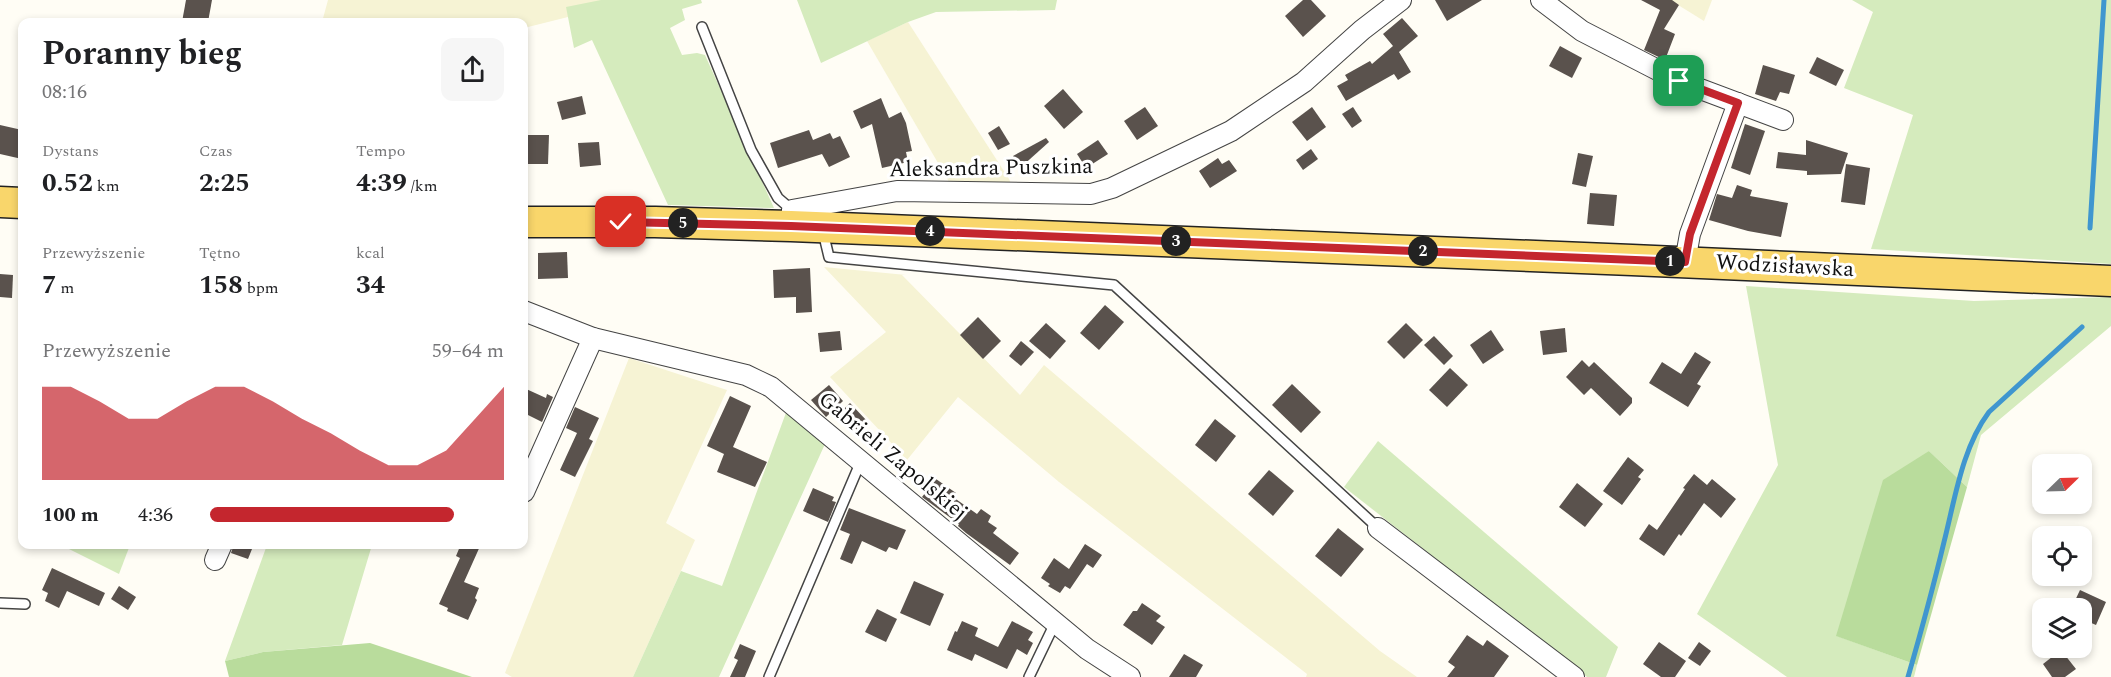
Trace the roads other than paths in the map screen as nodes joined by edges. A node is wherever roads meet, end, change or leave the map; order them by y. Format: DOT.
graph roads {
  1 [pos="1401,0"];
  2 [pos="1540,0"];
  3 [pos="702,27"];
  4 [pos="1738,103"];
  5 [pos="1783,120"];
  6 [pos="0,202"];
  7 [pos="18,203"];
  8 [pos="791,218"];
  9 [pos="528,222"];
  10 [pos="822,227"];
  11 [pos="1685,262"];
  12 [pos="2111,281"];
  13 [pos="528,313"];
  14 [pos="593,338"];
  15 [pos="861,461"];
  16 [pos="528,483"];
  17 [pos="1378,528"];
  18 [pos="0,603"];
  19 [pos="25,604"];
  20 [pos="1055,622"];
  21 [pos="770,677"];
  22 [pos="1029,677"];
  23 [pos="1130,677"];
  24 [pos="1574,677"];
  1 -- 8 [label="street, Aleksandra Puszkina"];
  2 -- 4 [label="street"];
  3 -- 8 [label="lane"];
  4 -- 5 [label="street"];
  4 -- 11 [label="street"];
  6 -- 7 [label="main road"];
  8 -- 9 [label="main road, Wodzisławska"];
  8 -- 10 [label="main road, Wodzisławska"];
  10 -- 11 [label="main road, Wodzisławska"];
  10 -- 17 [label="lane"];
  11 -- 12 [label="main road, Wodzisławska"];
  13 -- 14 [label="street, Gabrieli Zapolskiej"];
  14 -- 15 [label="street, Gabrieli Zapolskiej"];
  14 -- 16 [label="street"];
  15 -- 20 [label="street, Gabrieli Zapolskiej"];
  15 -- 21 [label="lane"];
  17 -- 24 [label="street"];
  18 -- 19 [label="lane"];
  20 -- 22 [label="lane"];
  20 -- 23 [label="street, Gabrieli Zapolskiej"];
}
